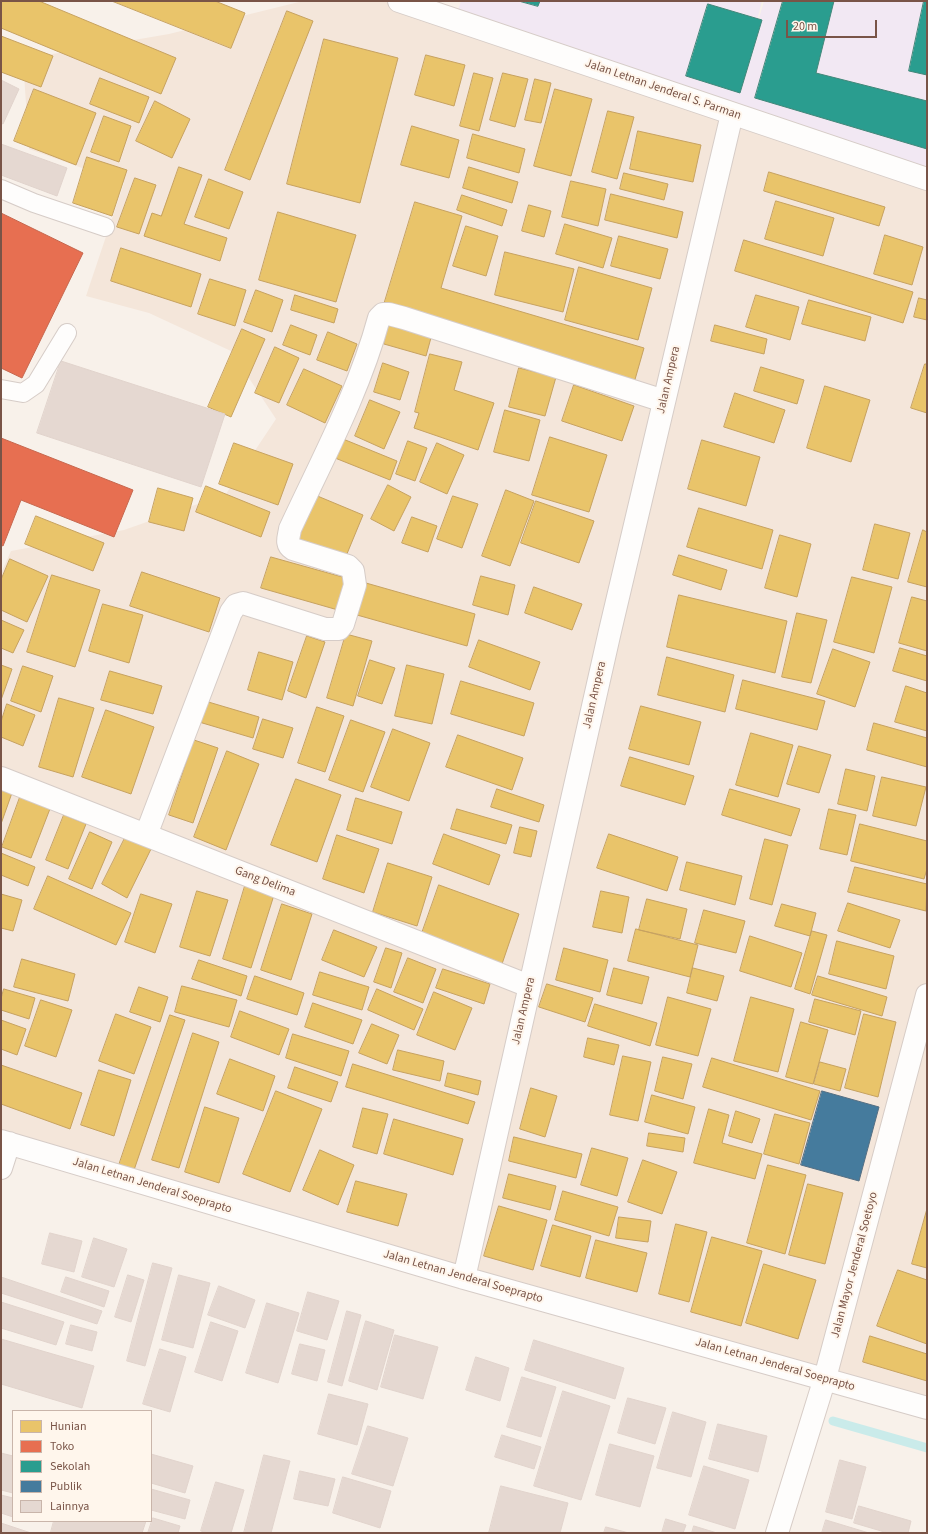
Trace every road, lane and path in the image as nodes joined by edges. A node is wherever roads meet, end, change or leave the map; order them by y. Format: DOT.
graph roads {
  1 [pos="398,1"];
  2 [pos="732,114"];
  3 [pos="927,179"];
  4 [pos="1,189"];
  5 [pos="104,227"];
  6 [pos="67,333"];
  7 [pos="1,389"];
  8 [pos="664,401"];
  9 [pos="1,778"];
  10 [pos="146,835"];
  11 [pos="529,986"];
  12 [pos="927,995"];
  13 [pos="5,1142"];
  14 [pos="1,1168"];
  15 [pos="464,1278"];
  16 [pos="825,1378"];
  17 [pos="927,1408"];
  18 [pos="777,1533"];
  1 -- 2 [label="street, Jalan Letnan Jenderal S. Parman"];
  2 -- 3 [label="street, Jalan Letnan Jenderal S. Parman"];
  2 -- 8 [label="street, Jalan Ampera"];
  4 -- 5 [label="lane"];
  6 -- 7 [label="lane"];
  8 -- 10 [label="street"];
  8 -- 11 [label="street, Jalan Ampera"];
  9 -- 10 [label="street, Gang Delima"];
  10 -- 11 [label="street, Gang Delima"];
  11 -- 15 [label="street, Jalan Ampera"];
  12 -- 16 [label="street, Jalan Mayor Jenderal Soetoyo"];
  13 -- 14 [label="street"];
  13 -- 15 [label="street, Jalan Letnan Jenderal Soeprapto"];
  15 -- 16 [label="street, Jalan Letnan Jenderal Soeprapto"];
  16 -- 17 [label="street, Jalan Letnan Jenderal Soeprapto"];
  16 -- 18 [label="street, Jalan Mayor Jenderal Soetoyo"];
}
